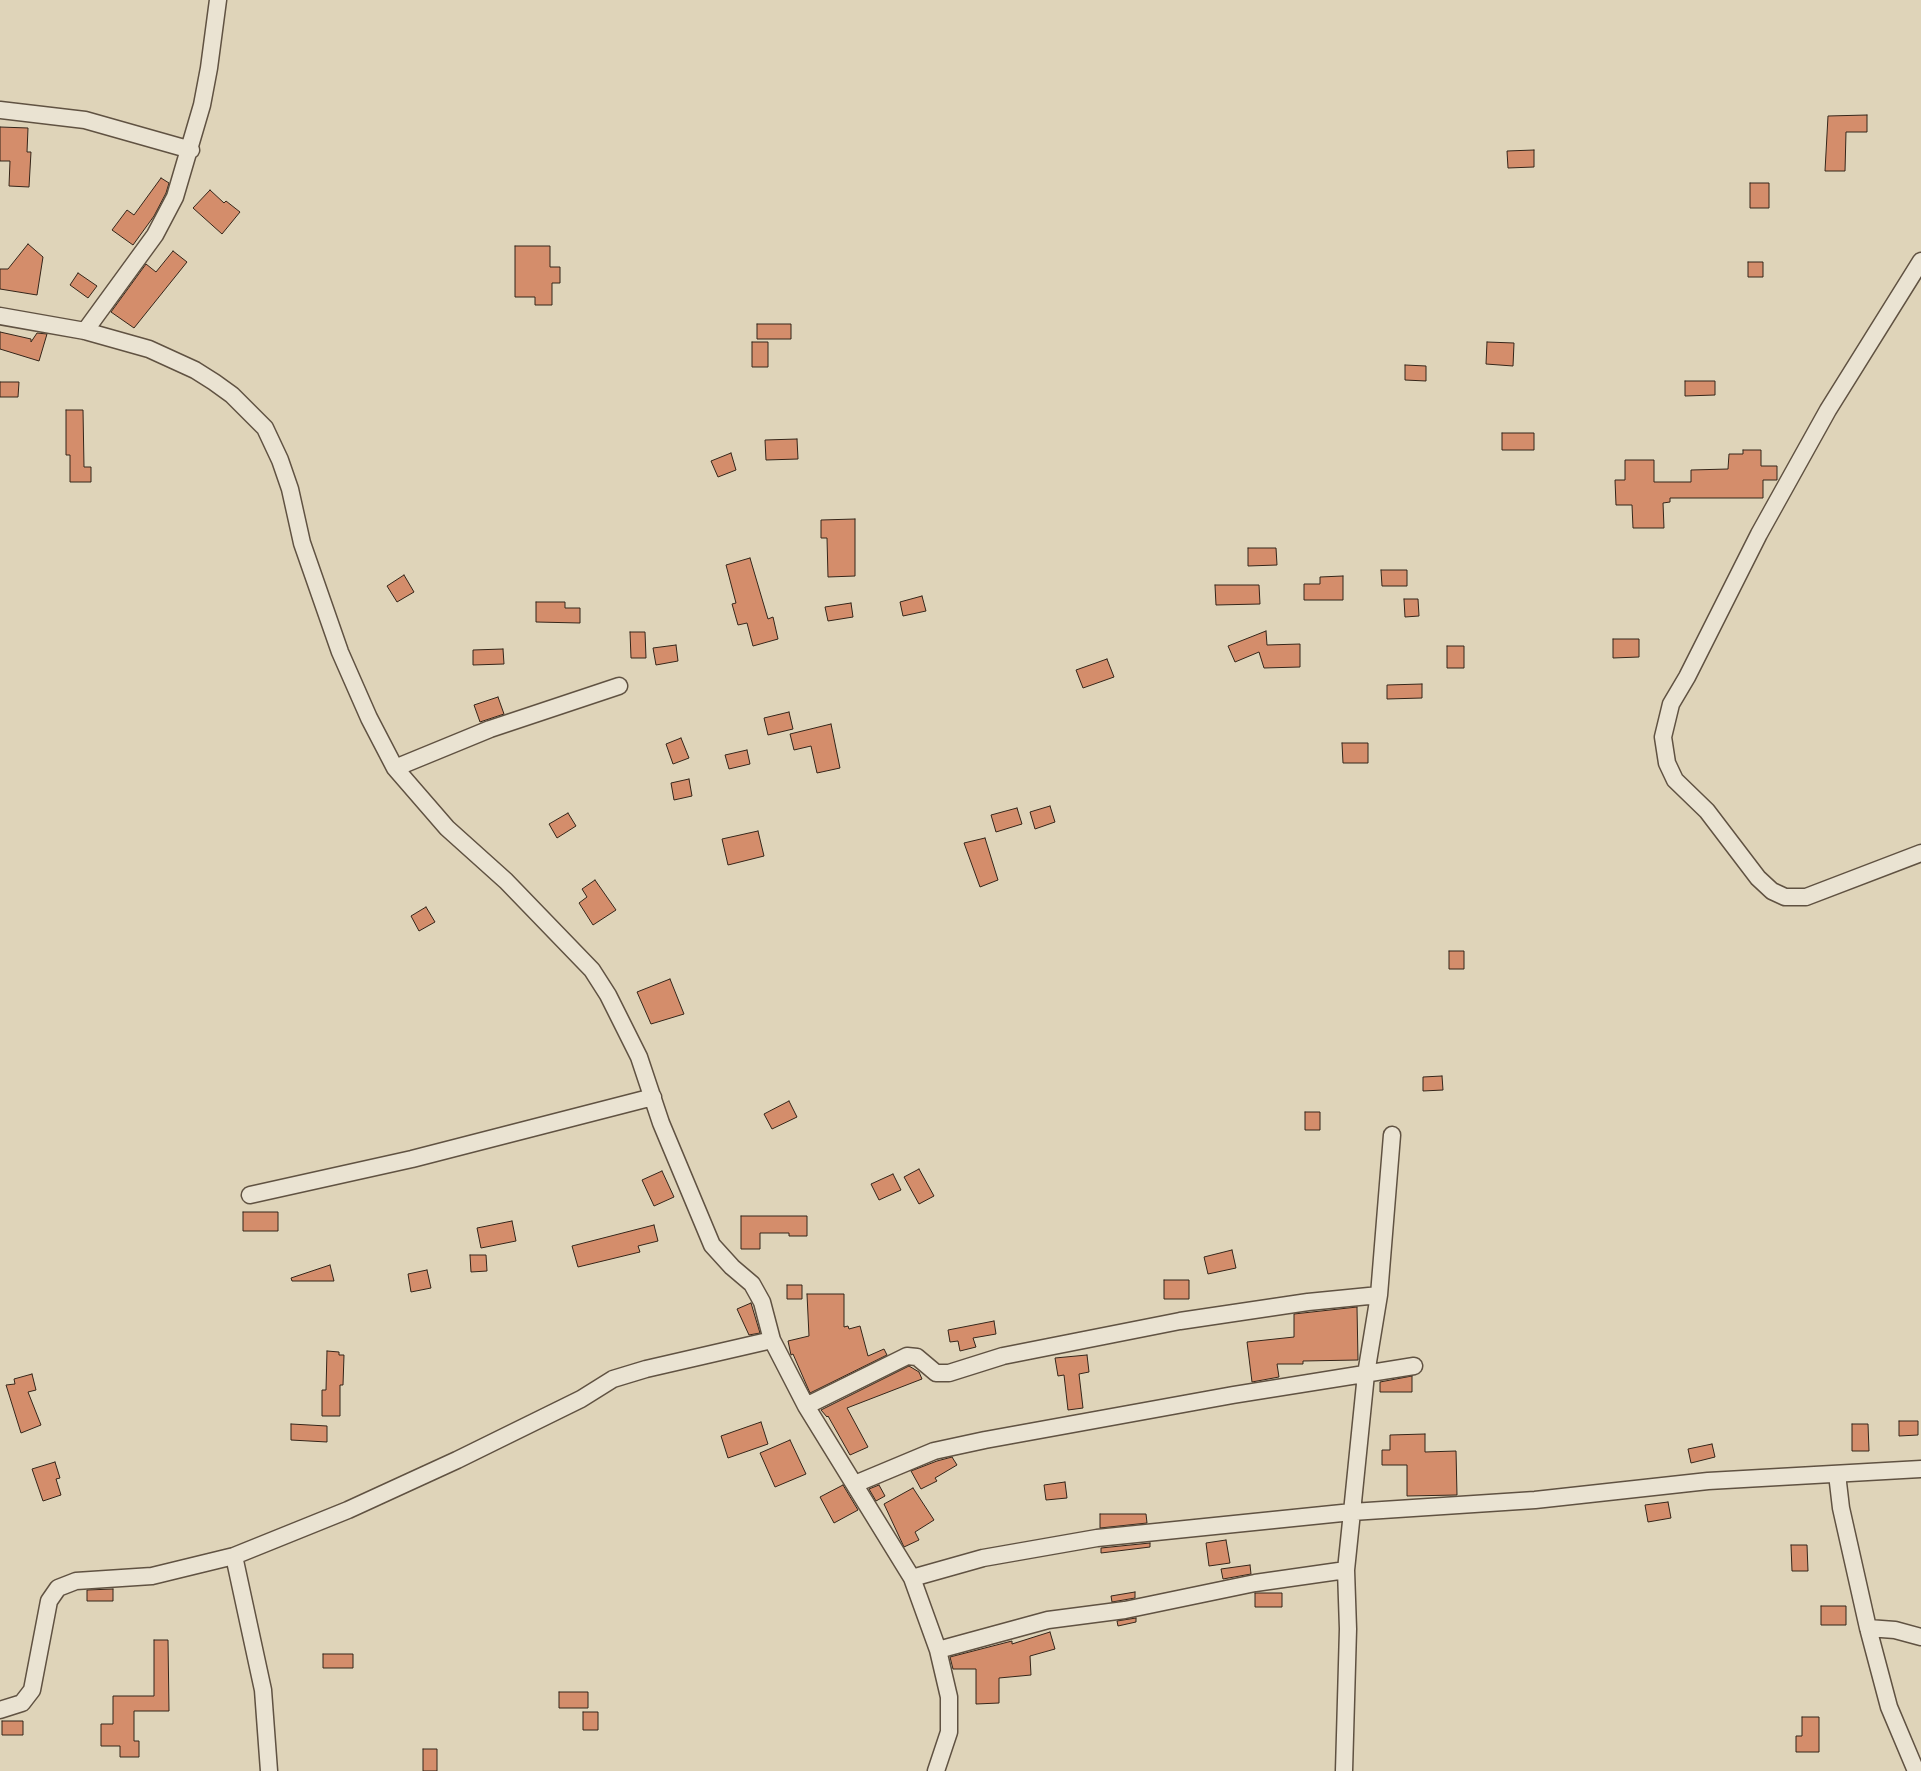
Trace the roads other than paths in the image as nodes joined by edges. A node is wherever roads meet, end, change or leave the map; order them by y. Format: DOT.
graph roads {
  1 [pos="218,0"];
  2 [pos="0,110"];
  3 [pos="191,150"];
  4 [pos="1921,261"];
  5 [pos="0,316"];
  6 [pos="85,331"];
  7 [pos="619,686"];
  8 [pos="395,768"];
  9 [pos="1921,853"];
  10 [pos="653,1097"];
  11 [pos="1392,1135"];
  12 [pos="250,1194"];
  13 [pos="1379,1295"];
  14 [pos="772,1340"];
  15 [pos="1414,1366"];
  16 [pos="1366,1374"];
  17 [pos="806,1406"];
  18 [pos="1921,1469"];
  19 [pos="1837,1474"];
  20 [pos="855,1484"];
  21 [pos="1352,1512"];
  22 [pos="234,1556"];
  23 [pos="1346,1570"];
  24 [pos="912,1578"];
  25 [pos="1868,1628"];
  26 [pos="1921,1637"];
  27 [pos="938,1650"];
  28 [pos="0,1710"];
  29 [pos="269,1771"];
  30 [pos="936,1771"];
  31 [pos="1344,1771"];
  32 [pos="1916,1771"];
  1 -- 3 [label="street"];
  2 -- 3 [label="street"];
  3 -- 6 [label="street"];
  4 -- 9 [label="street"];
  5 -- 6 [label="street"];
  6 -- 8 [label="street"];
  7 -- 8 [label="street"];
  8 -- 10 [label="street"];
  10 -- 12 [label="street"];
  10 -- 14 [label="street"];
  11 -- 13 [label="street"];
  13 -- 16 [label="street"];
  13 -- 17 [label="street"];
  14 -- 17 [label="street"];
  14 -- 22 [label="street"];
  15 -- 16 [label="street"];
  16 -- 20 [label="street"];
  16 -- 21 [label="street"];
  17 -- 20 [label="street"];
  18 -- 19 [label="street"];
  19 -- 21 [label="street"];
  19 -- 25 [label="street"];
  20 -- 24 [label="street"];
  21 -- 23 [label="street"];
  21 -- 24 [label="street"];
  22 -- 28 [label="street"];
  22 -- 29 [label="street"];
  23 -- 27 [label="street"];
  23 -- 31 [label="street"];
  24 -- 27 [label="street"];
  25 -- 26 [label="street"];
  25 -- 32 [label="street"];
  27 -- 30 [label="street"];
}
